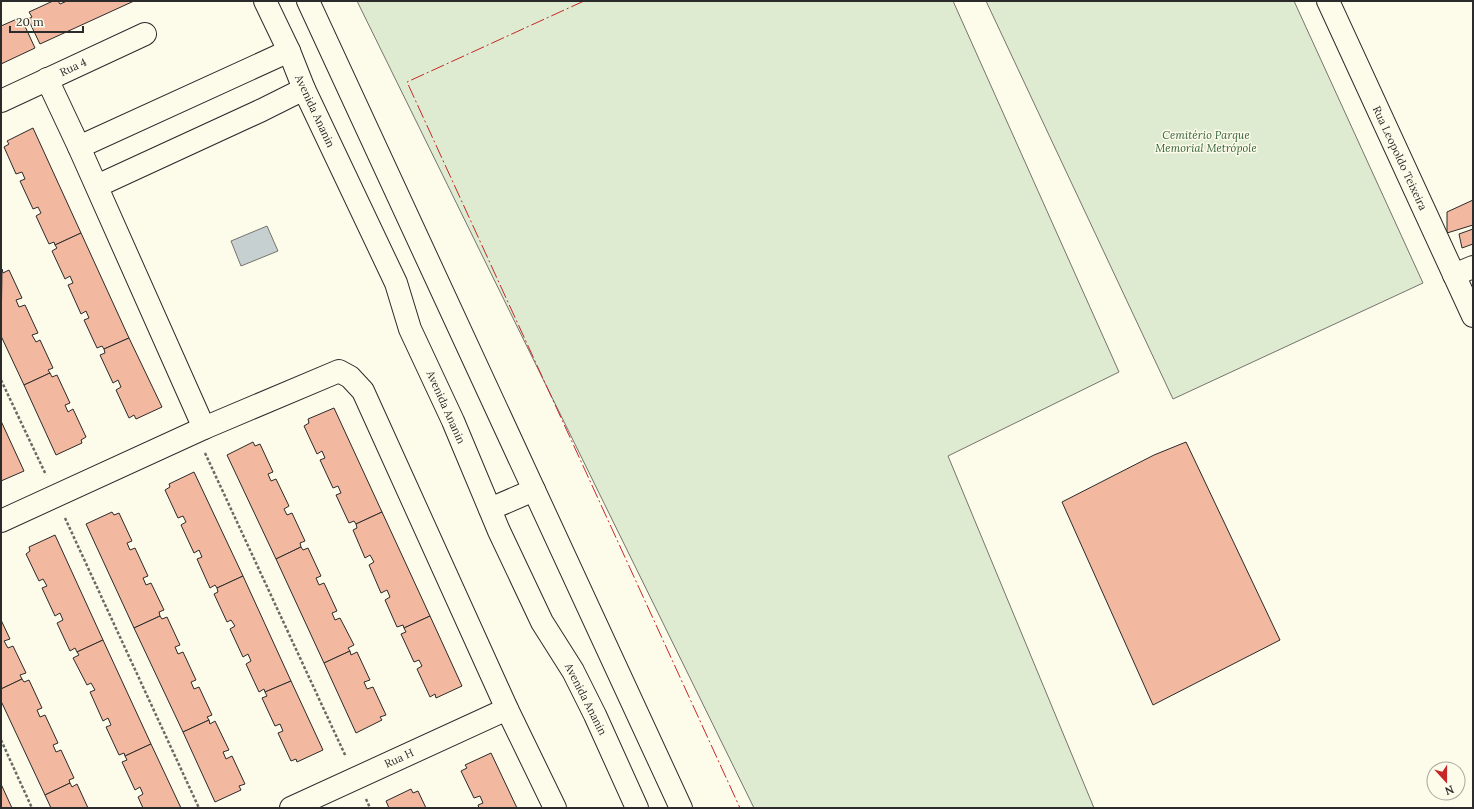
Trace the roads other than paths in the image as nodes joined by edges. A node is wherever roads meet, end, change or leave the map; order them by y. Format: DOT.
graph roads {
  1 [pos="265,1"];
  2 [pos="308,1"];
  3 [pos="1328,1"];
  4 [pos="145,34"];
  5 [pos="289,51"];
  6 [pos="47,79"];
  7 [pos="304,89"];
  8 [pos="1,101"];
  9 [pos="79,147"];
  10 [pos="97,186"];
  11 [pos="1464,271"];
  12 [pos="1473,316"];
  13 [pos="200,430"];
  14 [pos="534,490"];
  15 [pos="490,509"];
  16 [pos="1,521"];
  17 [pos="507,709"];
  18 [pos="291,808"];
  19 [pos="555,808"];
  20 [pos="637,808"];
  21 [pos="681,808"];
  1 -- 5 [label="main road, Avenida Ananin"];
  2 -- 14 [label="main road"];
  3 -- 11 [label="main road, Rua Leopoldo Teixeira"];
  4 -- 6 [label="main road, Rua 4"];
  5 -- 7 [label="main road, Avenida Ananin"];
  5 -- 9 [label="main road"];
  6 -- 8 [label="main road, Rua 4"];
  6 -- 9 [label="main road"];
  7 -- 10 [label="main road"];
  7 -- 15 [label="main road, Avenida Ananin"];
  9 -- 10 [label="main road"];
  10 -- 13 [label="main road"];
  11 -- 12 [label="main road, Rua Leopoldo Teixeira"];
  13 -- 16 [label="main road"];
  13 -- 17 [label="main road"];
  14 -- 15 [label="main road"];
  14 -- 21 [label="main road"];
  15 -- 20 [label="main road, Avenida Ananin"];
  17 -- 18 [label="main road, Rua H"];
  17 -- 19 [label="main road"];
}
